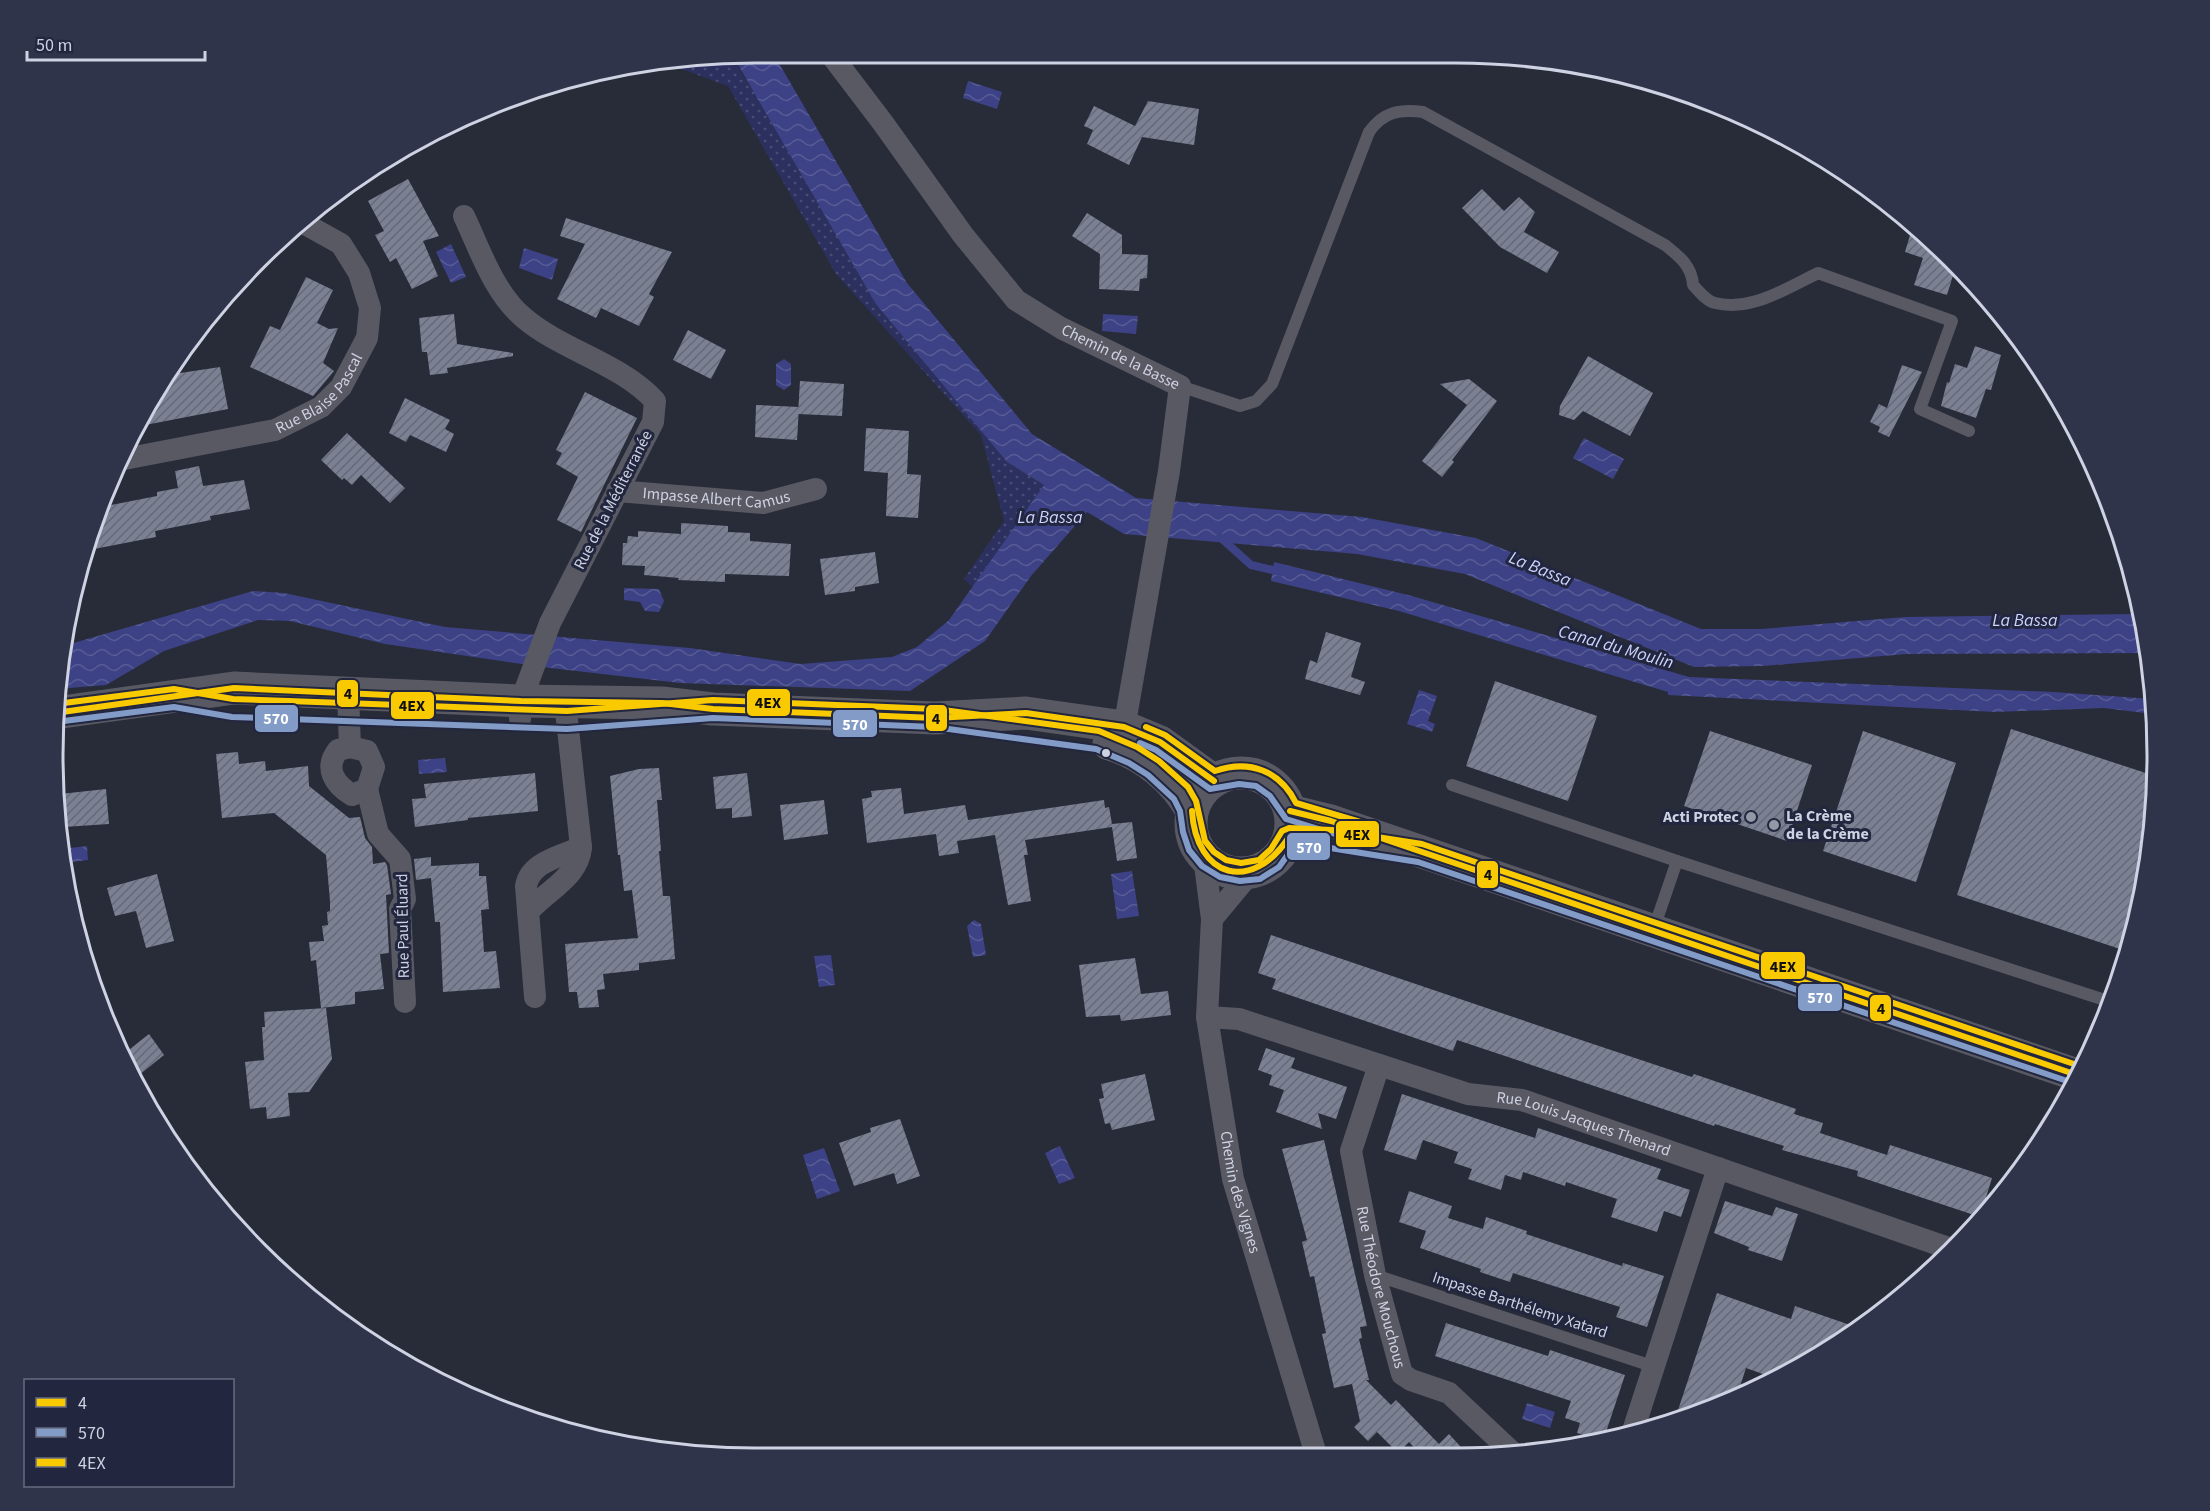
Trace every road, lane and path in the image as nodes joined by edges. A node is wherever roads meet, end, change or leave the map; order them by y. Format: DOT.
graph roads {
  1 [pos="837,63"];
  2 [pos="464,216"];
  3 [pos="309,227"];
  4 [pos="1180,386"];
  5 [pos="1969,432"];
  6 [pos="130,458"];
  7 [pos="816,489"];
  8 [pos="617,491"];
  9 [pos="523,700"];
  10 [pos="349,703"];
  11 [pos="566,711"];
  12 [pos="64,712"];
  13 [pos="1122,737"];
  14 [pos="350,747"];
  15 [pos="1214,781"];
  16 [pos="1452,785"];
  17 [pos="367,789"];
  18 [pos="1192,811"];
  19 [pos="1289,824"];
  20 [pos="1204,857"];
  21 [pos="1677,861"];
  22 [pos="1251,872"];
  23 [pos="1212,919"];
  24 [pos="1653,931"];
  25 [pos="2103,995"];
  26 [pos="2093,996"];
  27 [pos="535,997"];
  28 [pos="2102,999"];
  29 [pos="405,1002"];
  30 [pos="1208,1017"];
  31 [pos="1379,1065"];
  32 [pos="2070,1073"];
  33 [pos="1718,1168"];
  34 [pos="1943,1246"];
  35 [pos="1375,1275"];
  36 [pos="1655,1367"];
  37 [pos="1636,1424"];
  38 [pos="1506,1446"];
  39 [pos="1314,1448"];
  1 -- 4 [label="street, Chemin de la Basse"];
  2 -- 8 [label="street, Rue de la Méditerranée"];
  3 -- 6 [label="street, Rue Blaise Pascal"];
  4 -- 5 [label="lane"];
  4 -- 13 [label="street, Chemin de la Basse"];
  7 -- 8 [label="street, Impasse Albert Camus"];
  8 -- 9 [label="street, Rue de la Méditerranée"];
  9 -- 10 [label="main road"];
  9 -- 11 [label="main road"];
  10 -- 12 [label="main road"];
  10 -- 14 [label="street"];
  11 -- 13 [label="main road"];
  11 -- 27 [label="street"];
  13 -- 15 [label="main road"];
  13 -- 18 [label="main road"];
  14 -- 17 [label="street"];
  14 -- 17 [label="street"];
  15 -- 18 [label="main road"];
  15 -- 19 [label="main road"];
  16 -- 21 [label="lane"];
  17 -- 29 [label="street, Rue Paul Éluard"];
  18 -- 20 [label="main road"];
  19 -- 22 [label="main road"];
  19 -- 24 [label="main road"];
  20 -- 22 [label="main road"];
  20 -- 23 [label="street, Chemin des Vignes"];
  21 -- 24 [label="lane"];
  21 -- 26 [label="lane"];
  22 -- 23 [label="street"];
  23 -- 30 [label="street, Chemin des Vignes"];
  24 -- 32 [label="main road"];
  25 -- 26 [label="lane"];
  26 -- 28 [label="lane"];
  30 -- 31 [label="street, Rue Louis Jacques Thenard"];
  30 -- 39 [label="street, Chemin des Vignes"];
  31 -- 33 [label="street, Rue Louis Jacques Thenard"];
  31 -- 35 [label="street, Rue Théodore Mouchous"];
  33 -- 34 [label="street, Rue Louis Jacques Thenard"];
  33 -- 36 [label="street"];
  35 -- 36 [label="lane, Impasse Barthélemy Xatard"];
  35 -- 38 [label="street, Rue Théodore Mouchous"];
  36 -- 37 [label="street"];
}
